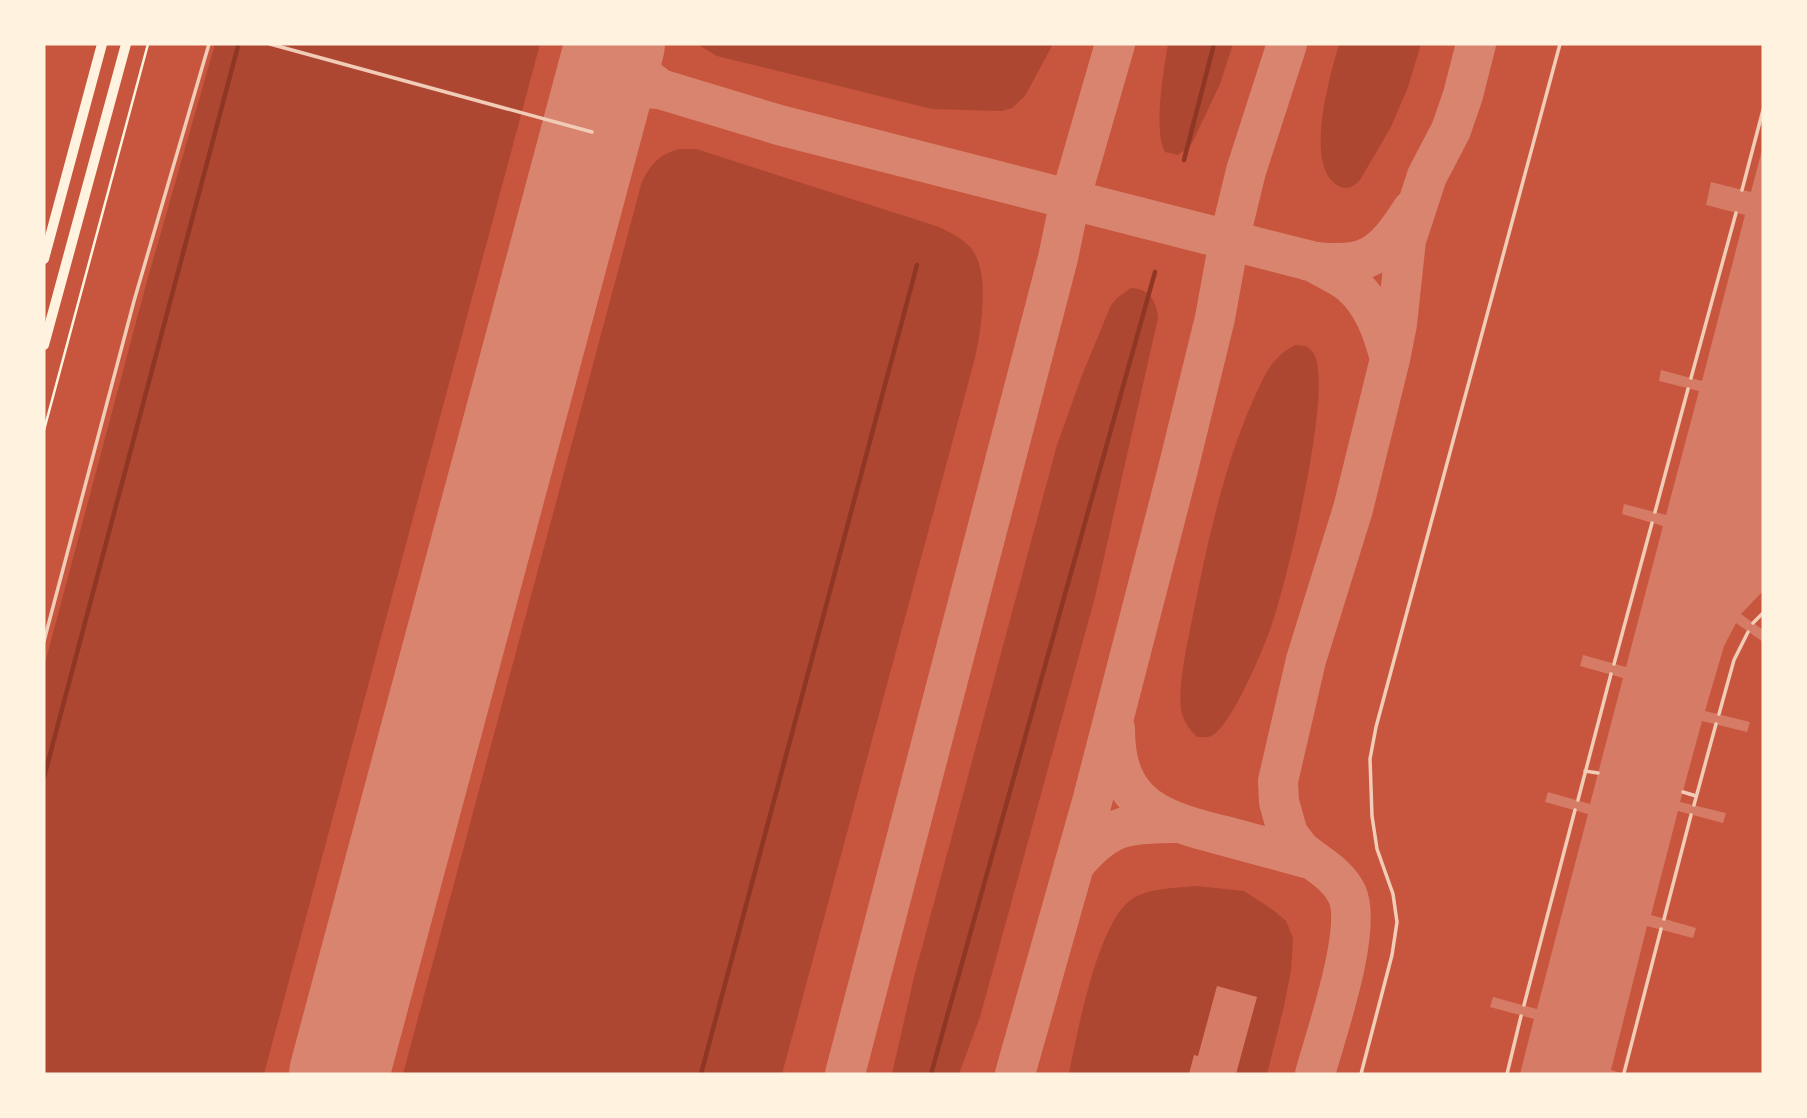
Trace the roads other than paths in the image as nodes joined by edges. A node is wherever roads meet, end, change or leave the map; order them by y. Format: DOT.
graph roads {
  1 [pos="102,44"];
  2 [pos="127,44"];
  3 [pos="209,44"];
  4 [pos="270,44"];
  5 [pos="1560,44"];
  6 [pos="1763,110"];
  7 [pos="592,132"];
  8 [pos="1742,190"];
  9 [pos="1736,213"];
  10 [pos="44,259"];
  11 [pos="44,345"];
  12 [pos="1691,378"];
  13 [pos="1688,389"];
  14 [pos="1655,512"];
  15 [pos="1652,523"];
  16 [pos="1763,613"];
  17 [pos="1753,623"];
  18 [pos="1748,632"];
  19 [pos="44,641"];
  20 [pos="1614,664"];
  21 [pos="1611,674"];
  22 [pos="1719,714"];
  23 [pos="1716,724"];
  24 [pos="1585,771"];
  25 [pos="1598,773"];
  26 [pos="1683,792"];
  27 [pos="1696,796"];
  28 [pos="1578,800"];
  29 [pos="1694,805"];
  30 [pos="1575,810"];
  31 [pos="1691,815"];
  32 [pos="1664,919"];
  33 [pos="1661,929"];
  34 [pos="1524,1005"];
  35 [pos="1521,1016"];
  36 [pos="1624,1073"];
  37 [pos="1361,1074"];
  38 [pos="1507,1074"];
  1 -- 10 [label="main road"];
  2 -- 11 [label="main road"];
  3 -- 19 [label="lane"];
  4 -- 7 [label="lane"];
  5 -- 37 [label="lane"];
  6 -- 8 [label="lane"];
  9 -- 12 [label="lane"];
  13 -- 14 [label="lane"];
  15 -- 20 [label="lane"];
  16 -- 17 [label="lane"];
  18 -- 22 [label="lane"];
  21 -- 24 [label="lane"];
  23 -- 27 [label="lane"];
  24 -- 25 [label="lane"];
  24 -- 28 [label="lane"];
  26 -- 27 [label="lane"];
  27 -- 29 [label="lane"];
  30 -- 34 [label="lane"];
  31 -- 32 [label="lane"];
  33 -- 36 [label="lane"];
  35 -- 38 [label="lane"];
}
